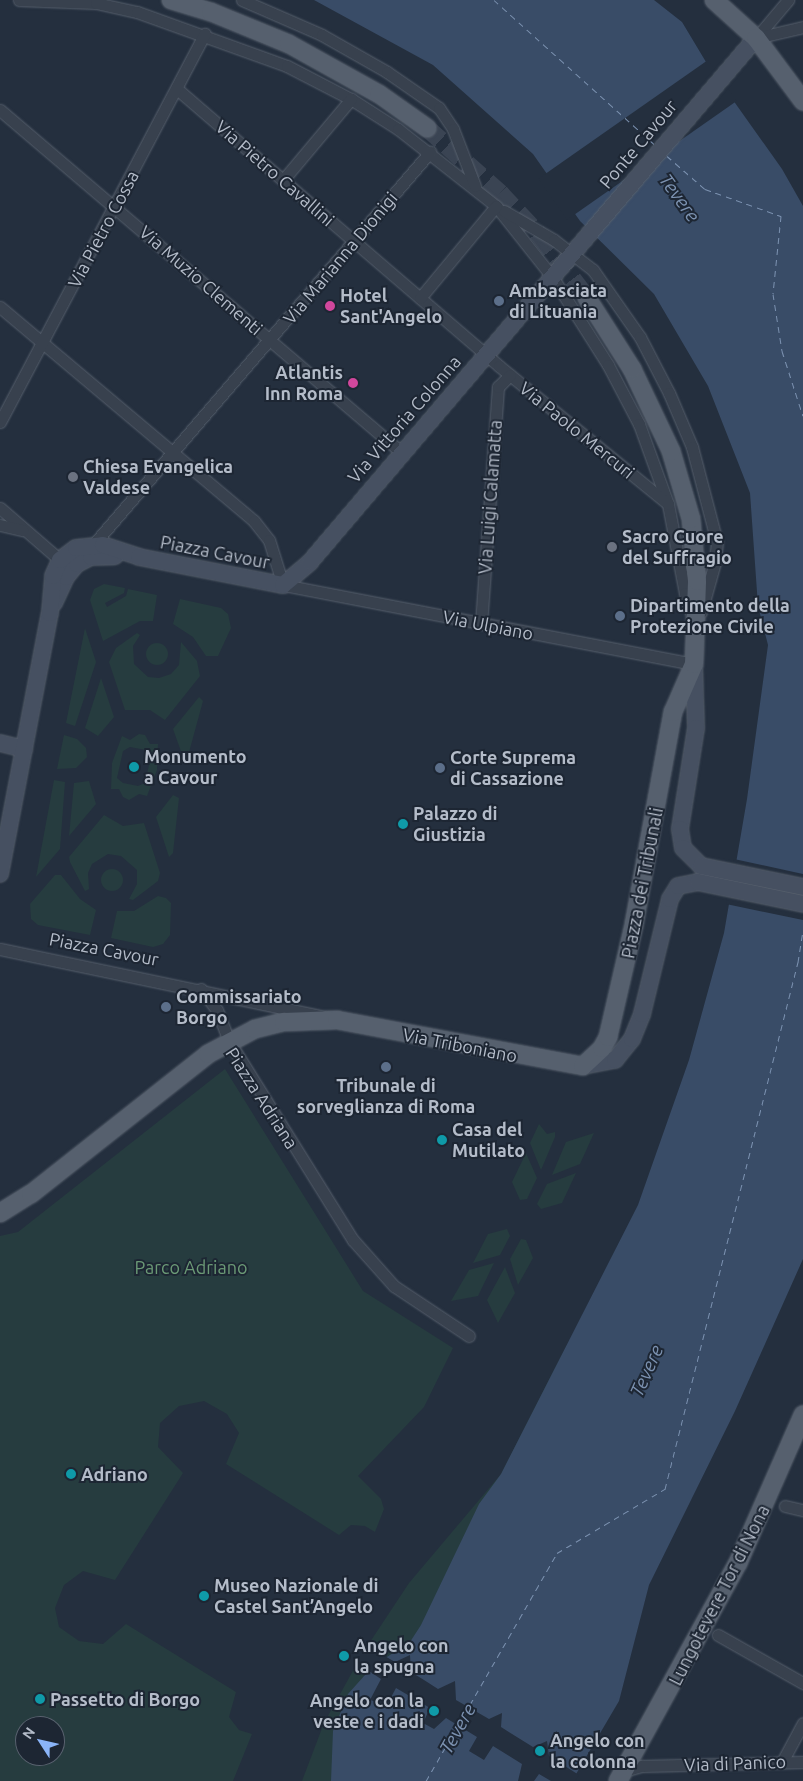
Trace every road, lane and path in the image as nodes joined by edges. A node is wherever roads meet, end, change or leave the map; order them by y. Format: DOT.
graph roads {
  1 [pos="19,0"];
  2 [pos="170,0"];
  3 [pos="242,0"];
  4 [pos="714,0"];
  5 [pos="788,0"];
  6 [pos="803,27"];
  7 [pos="205,34"];
  8 [pos="756,38"];
  9 [pos="177,89"];
  10 [pos="350,99"];
  11 [pos="803,101"];
  12 [pos="0,110"];
  13 [pos="427,128"];
  14 [pos="430,152"];
  15 [pos="283,180"];
  16 [pos="475,186"];
  17 [pos="115,206"];
  18 [pos="496,206"];
  19 [pos="355,242"];
  20 [pos="572,253"];
  21 [pos="553,278"];
  22 [pos="420,298"];
  23 [pos="587,298"];
  24 [pos="0,307"];
  25 [pos="271,340"];
  26 [pos="43,344"];
  27 [pos="486,355"];
  28 [pos="510,375"];
  29 [pos="0,422"];
  30 [pos="401,452"];
  31 [pos="174,454"];
  32 [pos="668,504"];
  33 [pos="0,508"];
  34 [pos="0,526"];
  35 [pos="22,530"];
  36 [pos="93,545"];
  37 [pos="139,557"];
  38 [pos="60,560"];
  39 [pos="283,584"];
  40 [pos="50,612"];
  41 [pos="481,624"];
  42 [pos="697,627"];
  43 [pos="694,664"];
  44 [pos="0,744"];
  45 [pos="24,749"];
  46 [pos="0,874"];
  47 [pos="702,875"];
  48 [pos="803,887"];
  49 [pos="803,904"];
  50 [pos="0,949"];
  51 [pos="201,989"];
  52 [pos="337,1020"];
  53 [pos="229,1041"];
  54 [pos="583,1066"];
  55 [pos="0,1213"];
  56 [pos="469,1336"];
  57 [pos="803,1415"];
  58 [pos="785,1506"];
  59 [pos="803,1510"];
  60 [pos="718,1635"];
  61 [pos="803,1683"];
  62 [pos="803,1723"];
  63 [pos="782,1762"];
  64 [pos="803,1762"];
  65 [pos="621,1776"];
  1 -- 7 [label="street"];
  2 -- 13 [label="main road"];
  3 -- 16 [label="street"];
  4 -- 8 [label="main road"];
  5 -- 8 [label="street"];
  6 -- 8 [label="street"];
  7 -- 9 [label="street, Via Pietro Cossa"];
  7 -- 10 [label="street"];
  8 -- 11 [label="main road"];
  8 -- 20 [label="street, Ponte Cavour"];
  9 -- 15 [label="street, Via Pietro Cavallini"];
  9 -- 17 [label="street, Via Pietro Cossa"];
  10 -- 14 [label="street"];
  10 -- 15 [label="street"];
  12 -- 17 [label="street, Via Muzio Clementi"];
  14 -- 16 [label="street"];
  14 -- 19 [label="street, Via Marianna Dionigi"];
  15 -- 19 [label="street, Via Pietro Cavallini"];
  16 -- 18 [label="street"];
  17 -- 25 [label="street, Via Muzio Clementi"];
  17 -- 26 [label="street, Via Pietro Cossa"];
  18 -- 20 [label="street"];
  18 -- 21 [label="street"];
  18 -- 22 [label="street"];
  19 -- 22 [label="street, Via Pietro Cavallini"];
  19 -- 25 [label="street, Via Marianna Dionigi"];
  20 -- 21 [label="street, Ponte Cavour"];
  20 -- 42 [label="street"];
  21 -- 27 [label="street, Via Vittoria Colonna"];
  21 -- 32 [label="street"];
  22 -- 27 [label="street, Via Pietro Cavallini"];
  23 -- 42 [label="main road"];
  24 -- 26 [label="street"];
  25 -- 30 [label="street, Via Muzio Clementi"];
  25 -- 31 [label="street, Via Marianna Dionigi"];
  26 -- 29 [label="street, Via Pietro Cossa"];
  26 -- 31 [label="street"];
  27 -- 28 [label="street, Via Paolo Mercuri"];
  27 -- 30 [label="street, Via Vittoria Colonna"];
  28 -- 32 [label="street, Via Paolo Mercuri"];
  28 -- 41 [label="street, Via Luigi Calamatta"];
  30 -- 39 [label="street, Via Vittoria Colonna"];
  31 -- 36 [label="street, Via Marianna Dionigi"];
  31 -- 39 [label="street"];
  32 -- 42 [label="street"];
  33 -- 35 [label="street"];
  34 -- 35 [label="street"];
  35 -- 38 [label="street"];
  36 -- 37 [label="street, Piazza Cavour"];
  36 -- 38 [label="street"];
  37 -- 39 [label="street, Piazza Cavour"];
  37 -- 40 [label="street, Piazza Cavour"];
  38 -- 40 [label="street, Piazza Cavour"];
  39 -- 41 [label="street, Via Ulpiano"];
  40 -- 45 [label="street, Piazza Cavour"];
  41 -- 43 [label="street, Via Ulpiano"];
  42 -- 43 [label="main road"];
  43 -- 47 [label="street, Piazza dei Tribunali"];
  43 -- 54 [label="main road, Piazza dei Tribunali"];
  44 -- 45 [label="street"];
  45 -- 46 [label="street, Piazza Cavour"];
  47 -- 48 [label="street"];
  47 -- 49 [label="street"];
  47 -- 54 [label="street, Piazza dei Tribunali"];
  50 -- 51 [label="street, Piazza Cavour"];
  51 -- 52 [label="street, Via Triboniano"];
  51 -- 53 [label="street"];
  52 -- 53 [label="main road, Via Triboniano"];
  52 -- 54 [label="main road, Via Triboniano"];
  53 -- 55 [label="main road, Piazza Adriana"];
  53 -- 56 [label="street, Piazza Adriana"];
  57 -- 65 [label="main road, Lungotevere Tor di Nona"];
  58 -- 59 [label="street"];
  60 -- 61 [label="street"];
  62 -- 63 [label="street"];
  63 -- 64 [label="street, Via di Panico"];
  63 -- 65 [label="street, Via di Panico"];
}
